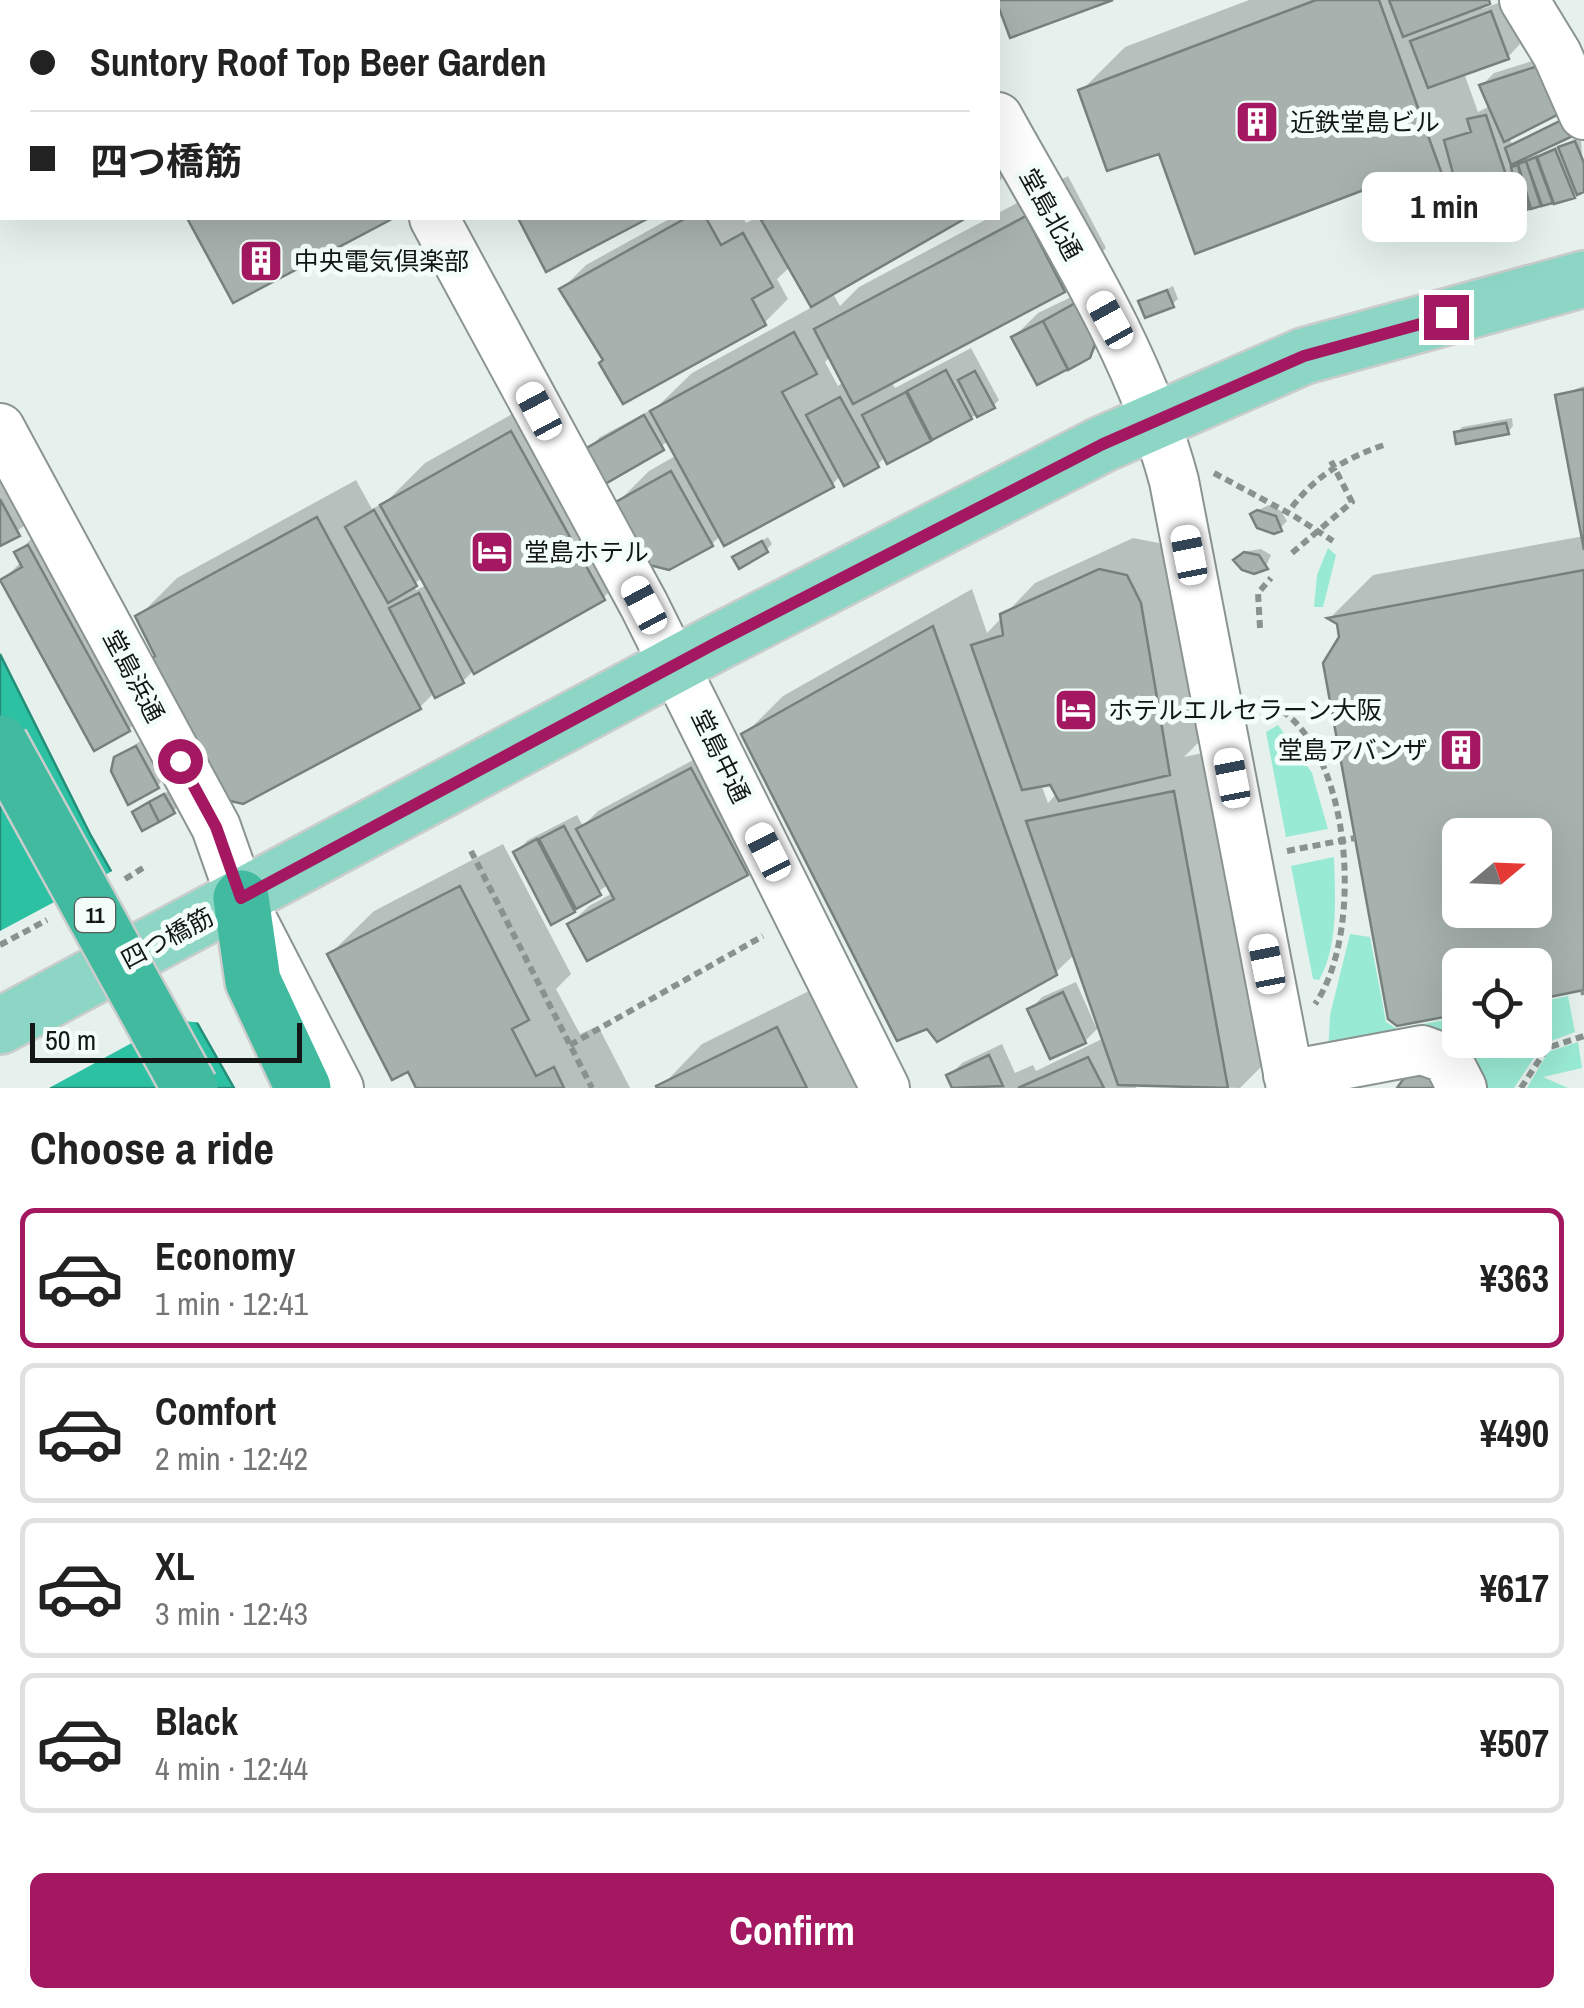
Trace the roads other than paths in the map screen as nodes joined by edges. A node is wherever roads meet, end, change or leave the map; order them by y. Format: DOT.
graph roads {
  1 [pos="1524,0"];
  2 [pos="1584,115"];
  3 [pos="1000,121"];
  4 [pos="435,220"];
  5 [pos="1584,278"];
  6 [pos="1158,419"];
  7 [pos="0,428"];
  8 [pos="674,665"];
  9 [pos="0,743"];
  10 [pos="241,898"];
  11 [pos="0,1026"];
  12 [pos="1290,1082"];
  13 [pos="190,1088"];
  14 [pos="303,1088"];
  15 [pos="340,1088"];
  16 [pos="884,1088"];
  17 [pos="1462,1088"];
  1 -- 2 [label="street"];
  3 -- 6 [label="street, 堂島北通"];
  4 -- 8 [label="street, 堂島中通"];
  5 -- 6 [label="main road, 四つ橋筋"];
  6 -- 8 [label="main road, 四つ橋筋"];
  6 -- 12 [label="street, 堂島北通"];
  7 -- 10 [label="street, 堂島浜通"];
  8 -- 10 [label="main road, 四つ橋筋"];
  8 -- 16 [label="street, 堂島中通"];
  9 -- 13 [label="highway, 11, bridge"];
  10 -- 11 [label="main road, 四つ橋筋"];
  10 -- 14 [label="highway"];
  10 -- 15 [label="street, 堂島浜通"];
  12 -- 17 [label="street"];
}
